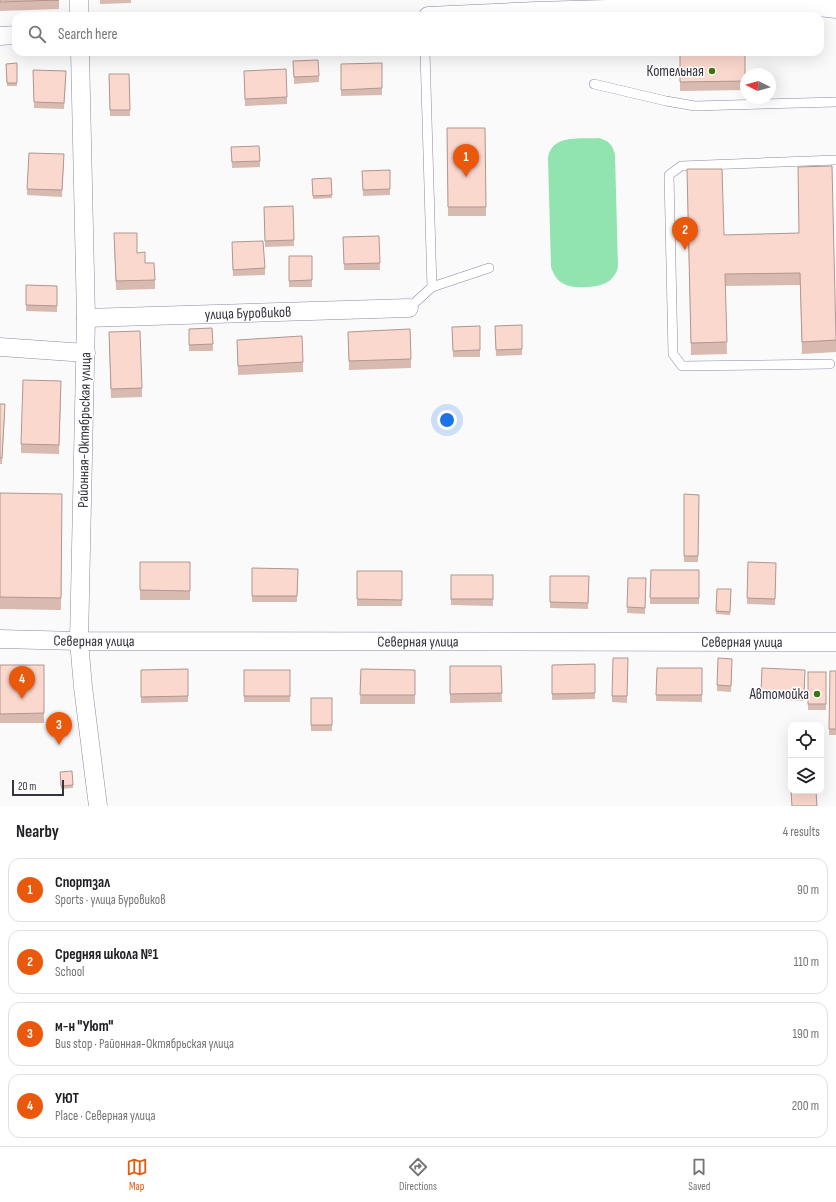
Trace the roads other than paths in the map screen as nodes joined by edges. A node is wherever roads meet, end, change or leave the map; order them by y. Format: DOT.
graph roads {
  1 [pos="79,0"];
  2 [pos="836,9"];
  3 [pos="79,12"];
  4 [pos="514,12"];
  5 [pos="12,35"];
  6 [pos="0,36"];
  7 [pos="80,56"];
  8 [pos="426,56"];
  9 [pos="594,84"];
  10 [pos="836,102"];
  11 [pos="836,160"];
  12 [pos="489,268"];
  13 [pos="432,287"];
  14 [pos="409,308"];
  15 [pos="86,318"];
  16 [pos="0,347"];
  17 [pos="86,353"];
  18 [pos="830,364"];
  19 [pos="0,639"];
  20 [pos="80,640"];
  21 [pos="836,642"];
  22 [pos="98,806"];
  1 -- 3 [label="street"];
  2 -- 4 [label="street"];
  5 -- 6 [label="street"];
  7 -- 15 [label="street, Районная-Октябрьская улица"];
  8 -- 13 [label="lane"];
  9 -- 10 [label="lane"];
  11 -- 18 [label="lane"];
  12 -- 13 [label="lane"];
  13 -- 14 [label="lane"];
  14 -- 15 [label="street, улица Буровиков"];
  15 -- 17 [label="street, Районная-Октябрьская улица"];
  16 -- 17 [label="street"];
  17 -- 20 [label="street, Районная-Октябрьская улица"];
  19 -- 20 [label="street, Северная улица"];
  20 -- 21 [label="street, Северная улица"];
  20 -- 22 [label="street, Районная-Октябрьская улица"];
}
